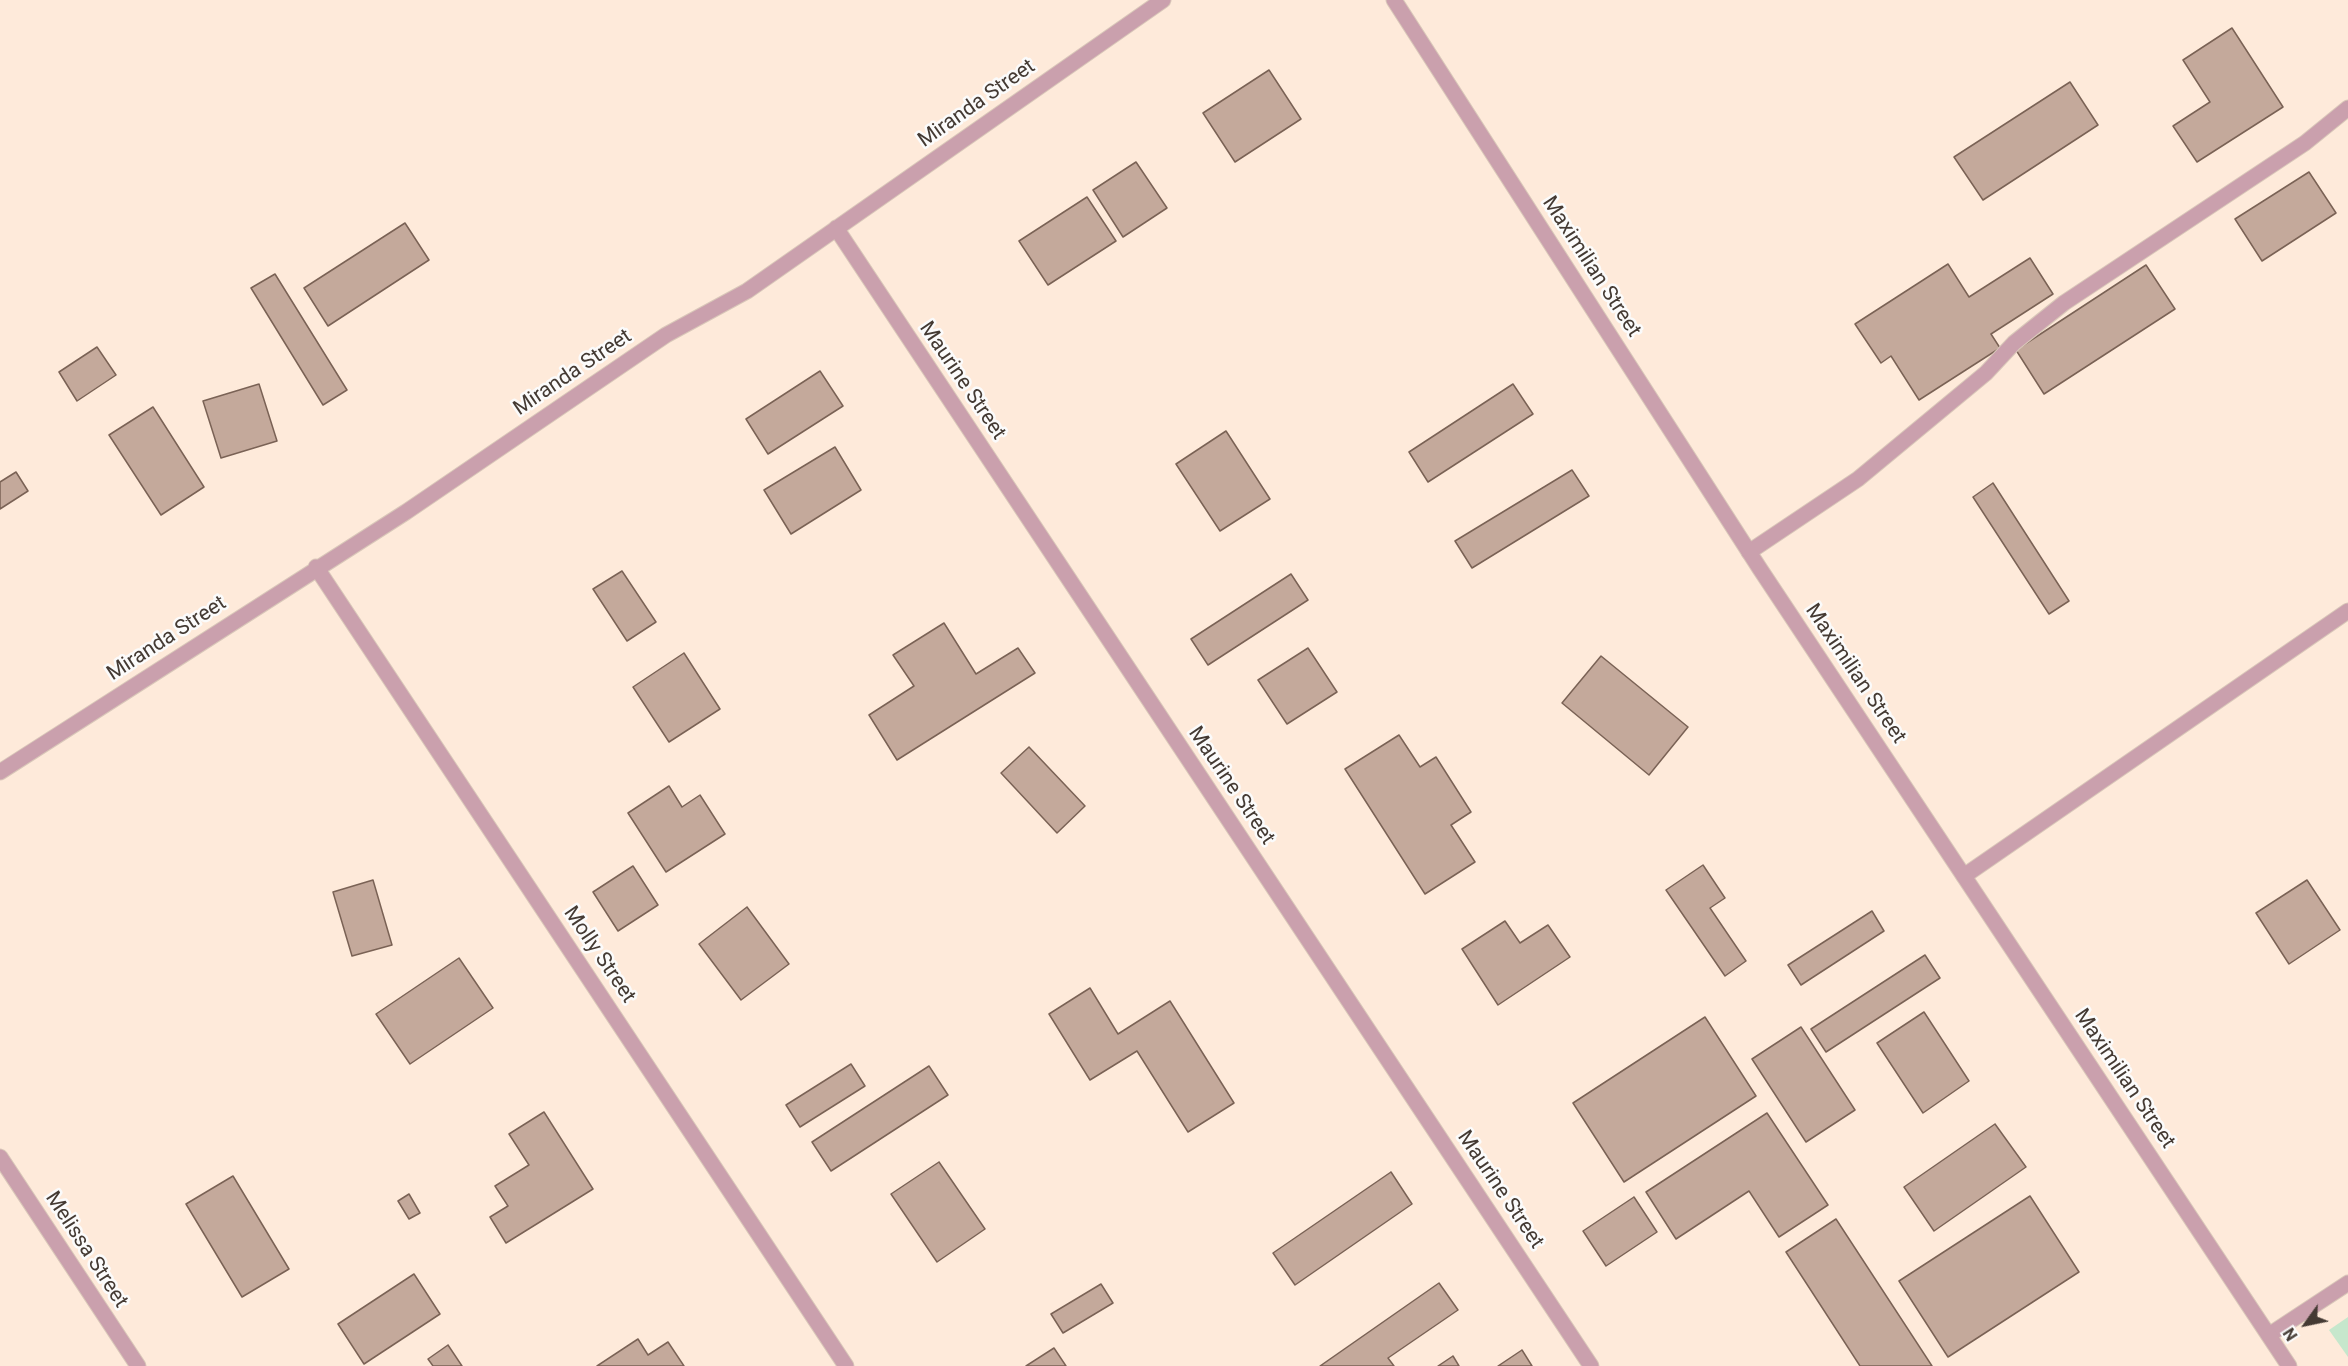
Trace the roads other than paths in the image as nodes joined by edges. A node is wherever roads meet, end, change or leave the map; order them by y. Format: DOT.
graph roads {
  1 [pos="1163,0"];
  2 [pos="1394,0"];
  3 [pos="2348,108"];
  4 [pos="836,228"];
  5 [pos="1749,552"];
  6 [pos="316,567"];
  7 [pos="2348,611"];
  8 [pos="0,772"];
  9 [pos="1964,876"];
  10 [pos="0,1157"];
  11 [pos="2348,1283"];
  12 [pos="2269,1335"];
  13 [pos="138,1366"];
  14 [pos="846,1366"];
  15 [pos="1591,1366"];
  16 [pos="2289,1366"];
  1 -- 4 [label="street, Miranda Street"];
  2 -- 5 [label="street, Maximilian Street"];
  3 -- 5 [label="street"];
  4 -- 6 [label="street, Miranda Street"];
  4 -- 15 [label="street, Maurine Street"];
  5 -- 9 [label="street, Maximilian Street"];
  6 -- 8 [label="street, Miranda Street"];
  6 -- 14 [label="street, Molly Street"];
  7 -- 9 [label="street"];
  9 -- 12 [label="street, Maximilian Street"];
  10 -- 13 [label="street, Melissa Street"];
  11 -- 12 [label="street"];
  12 -- 16 [label="street, Maximilian Street"];
}
